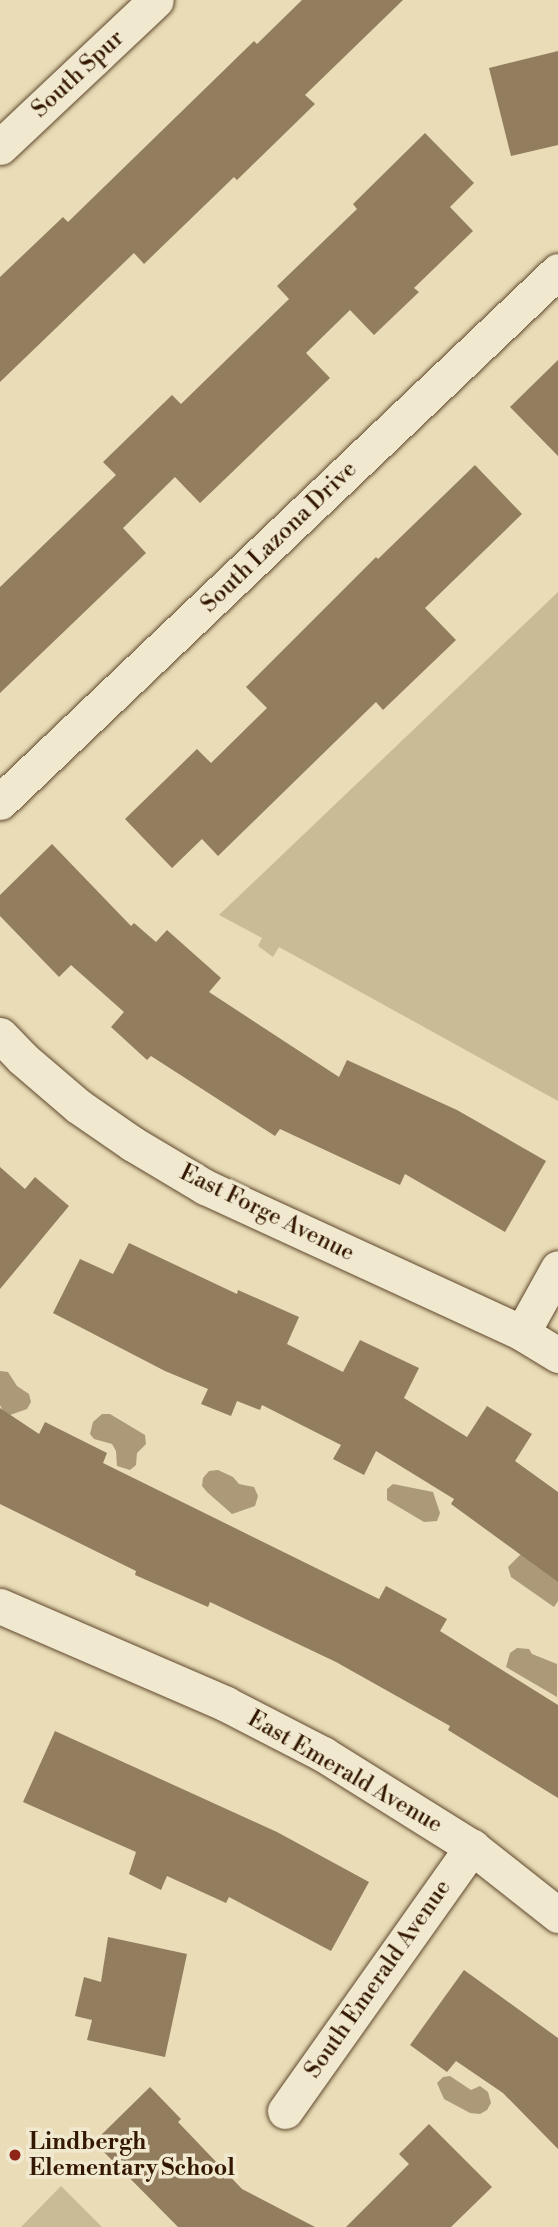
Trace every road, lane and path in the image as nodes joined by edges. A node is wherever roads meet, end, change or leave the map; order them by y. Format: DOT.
graph roads {
  1 [pos="144,4"];
  2 [pos="0,147"];
  3 [pos="558,271"];
  4 [pos="0,802"];
  5 [pos="0,1035"];
  6 [pos="558,1268"];
  7 [pos="522,1333"];
  8 [pos="558,1355"];
  9 [pos="0,1606"];
  10 [pos="472,1847"];
  11 [pos="558,1915"];
  12 [pos="285,2111"];
  1 -- 2 [label="street, South Spur"];
  3 -- 4 [label="street, South Lazona Drive"];
  5 -- 7 [label="street, East Forge Avenue"];
  6 -- 7 [label="street"];
  7 -- 8 [label="street, East Forge Avenue"];
  9 -- 10 [label="street, East Emerald Avenue"];
  10 -- 11 [label="street, East Emerald Avenue"];
  10 -- 12 [label="street, South Emerald Avenue"];
}
